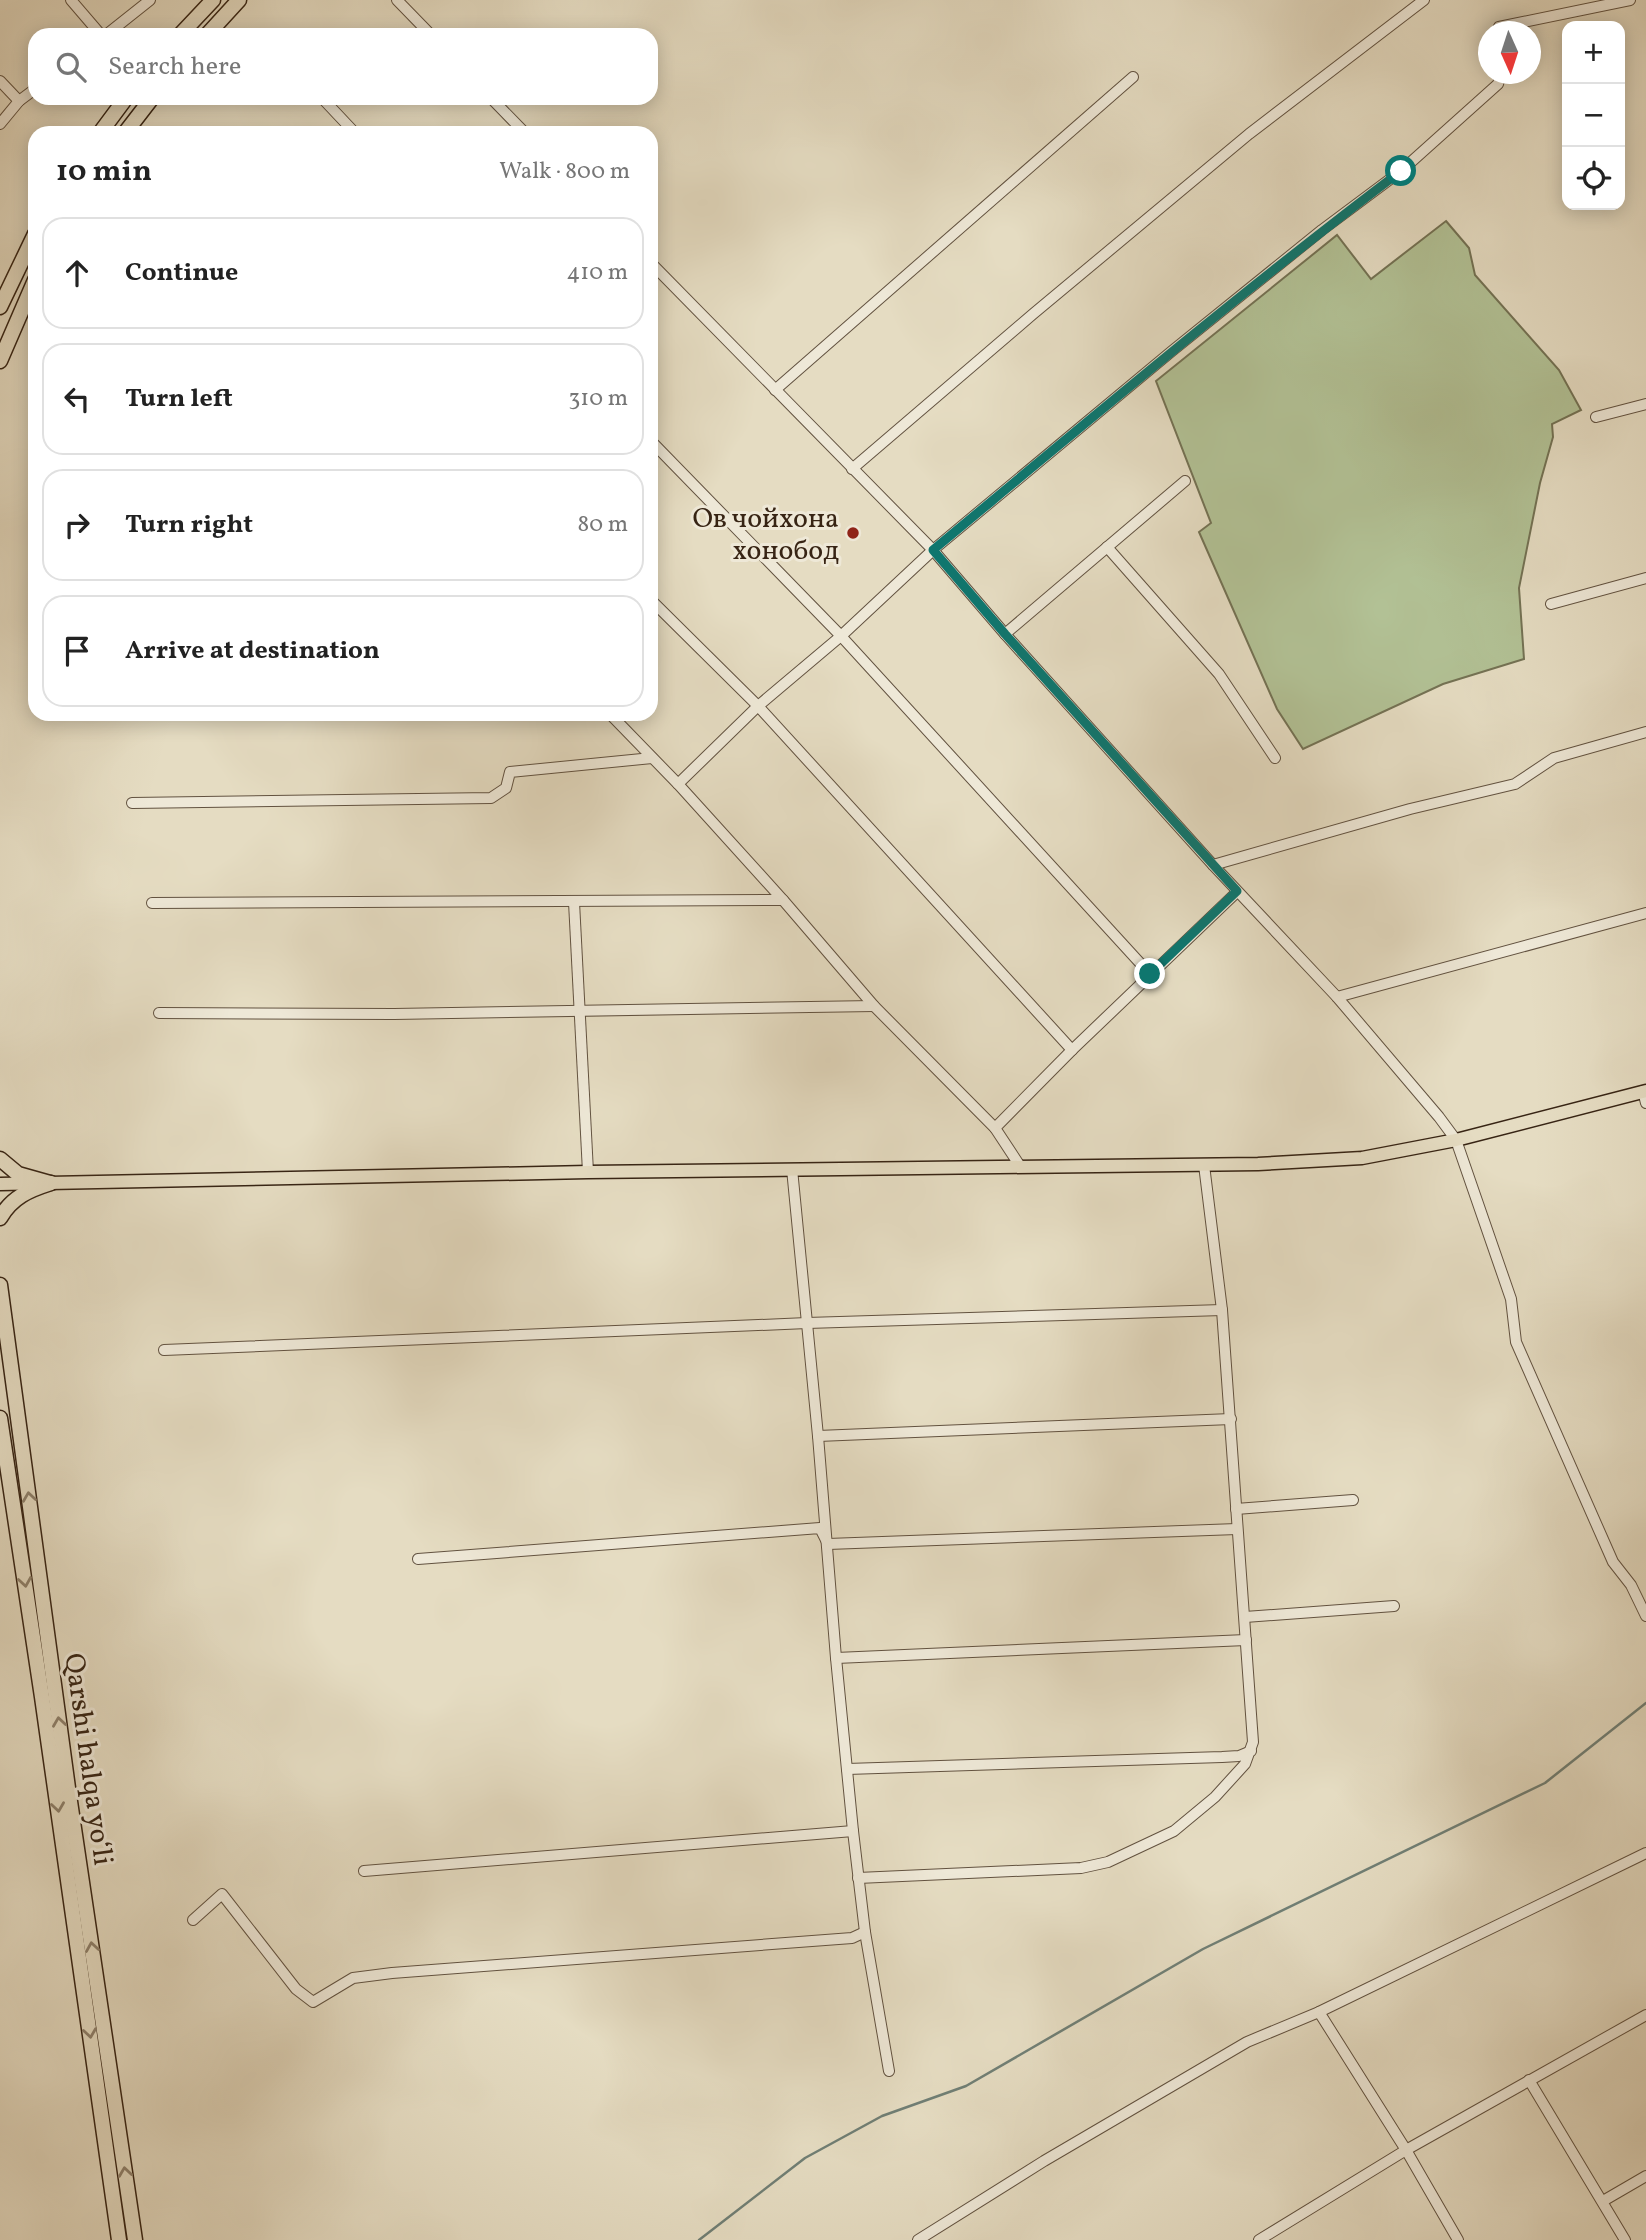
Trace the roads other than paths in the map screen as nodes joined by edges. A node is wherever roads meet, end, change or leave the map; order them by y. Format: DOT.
graph roads {
  1 [pos="71,0"];
  2 [pos="150,0"];
  3 [pos="213,0"];
  4 [pos="239,0"];
  5 [pos="397,0"];
  6 [pos="1424,0"];
  7 [pos="1630,0"];
  8 [pos="1528,21"];
  9 [pos="97,28"];
  10 [pos="112,28"];
  11 [pos="187,28"];
  12 [pos="213,28"];
  13 [pos="424,28"];
  14 [pos="1133,77"];
  15 [pos="0,81"];
  16 [pos="1497,84"];
  17 [pos="28,94"];
  18 [pos="19,101"];
  19 [pos="121,105"];
  20 [pos="147,105"];
  21 [pos="329,105"];
  22 [pos="498,105"];
  23 [pos="0,124"];
  24 [pos="105,126"];
  25 [pos="130,126"];
  26 [pos="348,126"];
  27 [pos="518,126"];
  28 [pos="28,249"];
  29 [pos="658,270"];
  30 [pos="28,295"];
  31 [pos="0,307"];
  32 [pos="0,361"];
  33 [pos="775,390"];
  34 [pos="1646,404"];
  35 [pos="1596,417"];
  36 [pos="658,448"];
  37 [pos="852,469"];
  38 [pos="1185,481"];
  39 [pos="1107,547"];
  40 [pos="933,550"];
  41 [pos="1646,578"];
  42 [pos="1551,604"];
  43 [pos="658,607"];
  44 [pos="1005,634"];
  45 [pos="841,636"];
  46 [pos="758,706"];
  47 [pos="617,721"];
  48 [pos="1646,732"];
  49 [pos="652,758"];
  50 [pos="1275,758"];
  51 [pos="678,784"];
  52 [pos="132,803"];
  53 [pos="1213,865"];
  54 [pos="1237,891"];
  55 [pos="783,900"];
  56 [pos="574,902"];
  57 [pos="152,903"];
  58 [pos="1646,914"];
  59 [pos="1150,974"];
  60 [pos="1337,997"];
  61 [pos="874,1006"];
  62 [pos="581,1012"];
  63 [pos="159,1013"];
  64 [pos="1072,1050"];
  65 [pos="1645,1095"];
  66 [pos="995,1128"];
  67 [pos="1456,1140"];
  68 [pos="0,1159"];
  69 [pos="1020,1166"];
  70 [pos="1204,1166"];
  71 [pos="792,1169"];
  72 [pos="588,1172"];
  73 [pos="51,1183"];
  74 [pos="0,1184"];
  75 [pos="0,1218"];
  76 [pos="0,1285"];
  77 [pos="1222,1310"];
  78 [pos="807,1323"];
  79 [pos="164,1350"];
  80 [pos="0,1418"];
  81 [pos="1231,1419"];
  82 [pos="818,1436"];
  83 [pos="1353,1500"];
  84 [pos="1236,1509"];
  85 [pos="1237,1529"];
  86 [pos="828,1544"];
  87 [pos="418,1559"];
  88 [pos="1394,1606"];
  89 [pos="1646,1616"];
  90 [pos="1245,1618"];
  91 [pos="1246,1640"];
  92 [pos="836,1658"];
  93 [pos="1251,1751"];
  94 [pos="847,1769"];
  95 [pos="853,1831"];
  96 [pos="1646,1853"];
  97 [pos="364,1871"];
  98 [pos="858,1878"];
  99 [pos="77,1895"];
  100 [pos="193,1920"];
  101 [pos="865,1932"];
  102 [pos="1319,2012"];
  103 [pos="1646,2015"];
  104 [pos="889,2071"];
  105 [pos="1529,2080"];
  106 [pos="1406,2150"];
  107 [pos="1646,2176"];
  108 [pos="1603,2201"];
  109 [pos="119,2240"];
  110 [pos="135,2240"];
  111 [pos="918,2240"];
  112 [pos="1259,2240"];
  113 [pos="1458,2240"];
  114 [pos="1625,2240"];
  1 -- 9 [label="street"];
  2 -- 10 [label="street"];
  3 -- 11 [label="highway"];
  4 -- 12 [label="highway"];
  5 -- 13 [label="street"];
  6 -- 37 [label="street"];
  7 -- 8 [label="street"];
  14 -- 33 [label="street"];
  15 -- 18 [label="street"];
  16 -- 40 [label="street"];
  17 -- 18 [label="street"];
  18 -- 23 [label="street"];
  19 -- 24 [label="highway"];
  20 -- 25 [label="highway"];
  21 -- 26 [label="street"];
  22 -- 27 [label="street"];
  28 -- 31 [label="highway"];
  29 -- 33 [label="street"];
  30 -- 32 [label="highway"];
  33 -- 37 [label="street"];
  34 -- 35 [label="street"];
  36 -- 45 [label="street"];
  37 -- 40 [label="street"];
  38 -- 39 [label="street"];
  39 -- 44 [label="street"];
  39 -- 50 [label="street"];
  40 -- 44 [label="street"];
  40 -- 45 [label="street"];
  41 -- 42 [label="street"];
  43 -- 46 [label="street"];
  44 -- 53 [label="street"];
  45 -- 46 [label="street"];
  45 -- 59 [label="street"];
  46 -- 51 [label="street"];
  46 -- 64 [label="street"];
  47 -- 49 [label="street"];
  48 -- 53 [label="street"];
  49 -- 51 [label="street"];
  49 -- 52 [label="street"];
  51 -- 55 [label="street"];
  53 -- 54 [label="street"];
  54 -- 59 [label="street"];
  54 -- 60 [label="street"];
  55 -- 56 [label="street"];
  55 -- 61 [label="street"];
  56 -- 57 [label="street"];
  56 -- 62 [label="street"];
  58 -- 60 [label="street"];
  59 -- 64 [label="street"];
  60 -- 67 [label="street"];
  61 -- 62 [label="street"];
  61 -- 66 [label="street"];
  62 -- 63 [label="street"];
  62 -- 72 [label="street"];
  64 -- 66 [label="street"];
  65 -- 67 [label="main road"];
  66 -- 69 [label="street"];
  67 -- 70 [label="main road"];
  67 -- 89 [label="street"];
  68 -- 73 [label="highway"];
  69 -- 70 [label="main road"];
  69 -- 71 [label="main road"];
  70 -- 77 [label="street"];
  71 -- 72 [label="main road"];
  71 -- 78 [label="street"];
  72 -- 73 [label="main road"];
  73 -- 74 [label="main road"];
  73 -- 75 [label="highway"];
  99 -- 76 [label="highway, Qarshi halqa yoʻli, one-way"];
  77 -- 78 [label="street"];
  77 -- 81 [label="street"];
  78 -- 79 [label="street"];
  78 -- 82 [label="street"];
  80 -- 99 [label="highway, Qarshi halqa yoʻli, one-way"];
  81 -- 82 [label="street"];
  81 -- 84 [label="street"];
  82 -- 86 [label="street"];
  83 -- 84 [label="street"];
  84 -- 85 [label="street"];
  85 -- 86 [label="street"];
  85 -- 90 [label="street"];
  86 -- 87 [label="street"];
  86 -- 92 [label="street"];
  88 -- 90 [label="street"];
  90 -- 91 [label="street"];
  91 -- 92 [label="street"];
  91 -- 93 [label="street"];
  92 -- 94 [label="street"];
  93 -- 94 [label="street"];
  93 -- 98 [label="street"];
  94 -- 95 [label="street"];
  95 -- 97 [label="street"];
  95 -- 98 [label="street"];
  96 -- 102 [label="street"];
  98 -- 101 [label="street"];
  99 -- 109 [label="highway, Qarshi halqa yoʻli, one-way"];
  110 -- 99 [label="highway, Qarshi halqa yoʻli, one-way"];
  100 -- 101 [label="street"];
  101 -- 104 [label="street"];
  102 -- 106 [label="street"];
  102 -- 111 [label="street"];
  103 -- 105 [label="street"];
  105 -- 106 [label="street"];
  105 -- 108 [label="street"];
  106 -- 112 [label="street"];
  106 -- 113 [label="street"];
  107 -- 108 [label="street"];
  108 -- 114 [label="street"];
}
